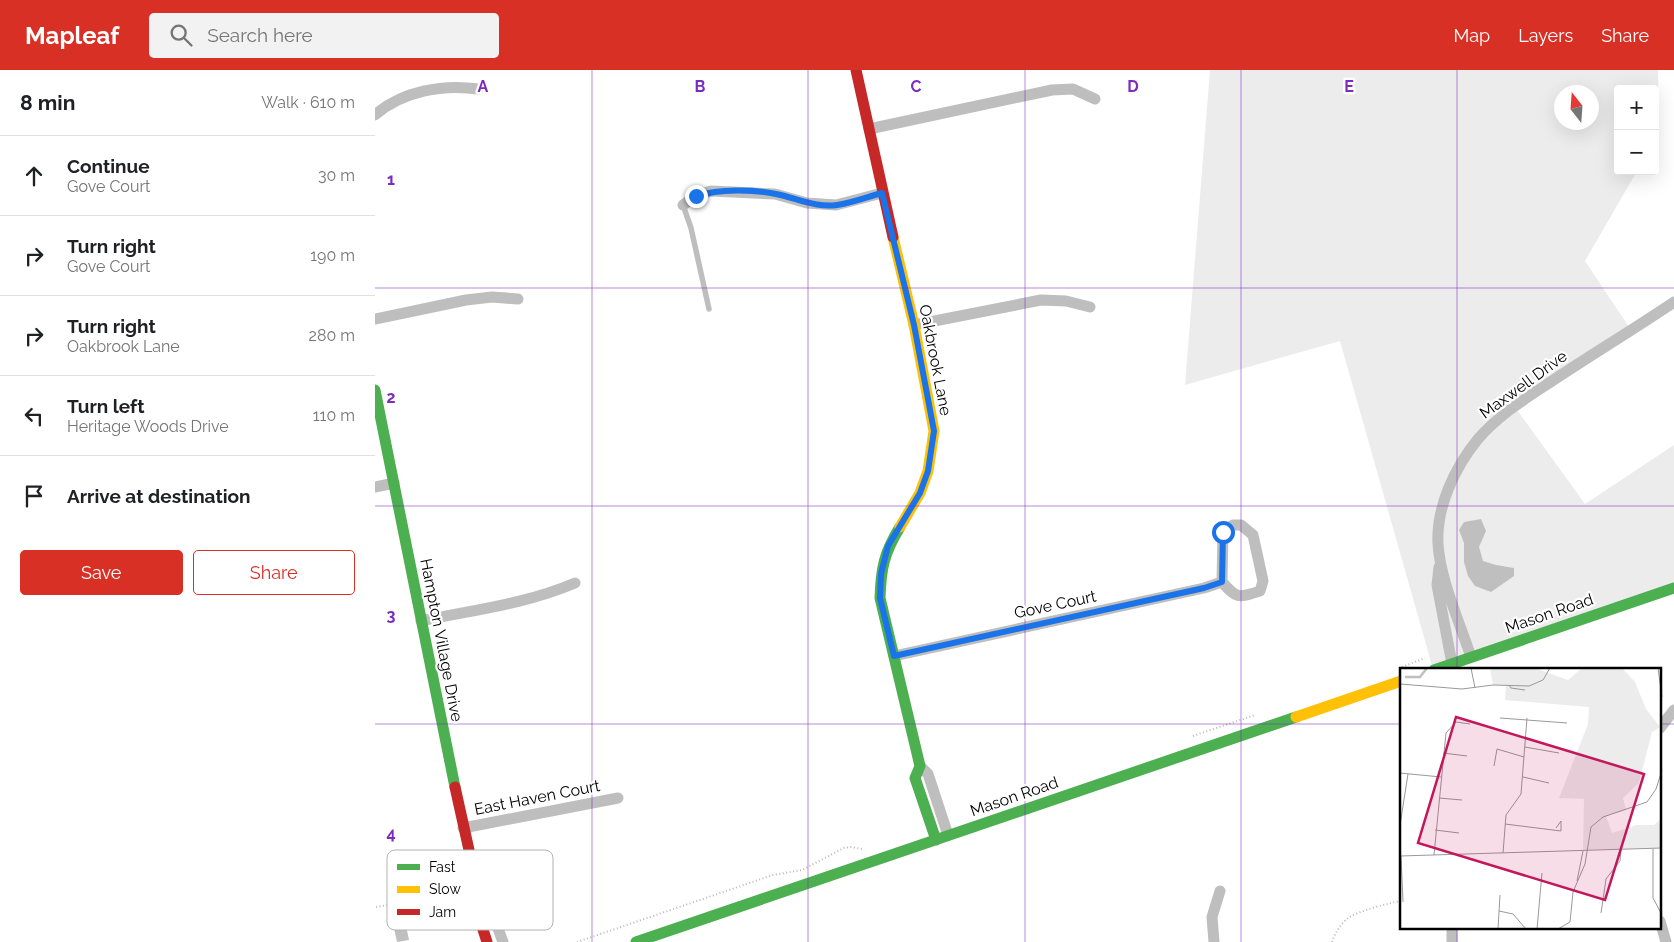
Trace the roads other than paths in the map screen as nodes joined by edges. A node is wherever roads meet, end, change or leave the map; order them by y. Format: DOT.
graph roads {
  1 [pos="856,70"];
  2 [pos="478,89"];
  3 [pos="1095,99"];
  4 [pos="375,115"];
  5 [pos="869,129"];
  6 [pos="882,193"];
  7 [pos="683,205"];
  8 [pos="518,299"];
  9 [pos="1674,302"];
  10 [pos="1090,307"];
  11 [pos="709,308"];
  12 [pos="375,319"];
  13 [pos="914,325"];
  14 [pos="375,390"];
  15 [pos="393,483"];
  16 [pos="375,487"];
  17 [pos="1439,560"];
  18 [pos="1222,582"];
  19 [pos="575,583"];
  20 [pos="1674,588"];
  21 [pos="421,620"];
  22 [pos="894,656"];
  23 [pos="1471,657"];
  24 [pos="1452,666"];
  25 [pos="1400,680"];
  26 [pos="1674,710"];
  27 [pos="1661,727"];
  28 [pos="919,766"];
  29 [pos="618,798"];
  30 [pos="463,828"];
  31 [pos="949,835"];
  32 [pos="936,840"];
  33 [pos="468,850"];
  34 [pos="1220,891"];
  35 [pos="1661,924"];
  36 [pos="483,930"];
  37 [pos="498,930"];
  38 [pos="487,942"];
  39 [pos="503,942"];
  40 [pos="636,942"];
  41 [pos="1214,942"];
  42 [pos="1666,942"];
  1 -- 5 [label="street, Oakbrook Lane"];
  2 -- 4 [label="street"];
  3 -- 5 [label="street"];
  5 -- 6 [label="street, Oakbrook Lane"];
  6 -- 7 [label="street"];
  6 -- 13 [label="street, Oakbrook Lane"];
  7 -- 11 [label="lane"];
  8 -- 12 [label="street"];
  9 -- 17 [label="street, Maxwell Drive"];
  10 -- 13 [label="street"];
  13 -- 22 [label="street, Oakbrook Lane"];
  14 -- 15 [label="street, Hampton Village Drive"];
  15 -- 16 [label="street"];
  15 -- 21 [label="street, Hampton Village Drive"];
  17 -- 23 [label="street, Maxwell Drive"];
  17 -- 24 [label="street, Maxwell Drive"];
  18 -- 18 [label="street"];
  18 -- 22 [label="street, Gove Court"];
  19 -- 21 [label="street"];
  20 -- 23 [label="street, Mason Road"];
  21 -- 30 [label="street, Hampton Village Drive"];
  22 -- 28 [label="street, Oakbrook Lane"];
  23 -- 24 [label="street, Mason Road"];
  25 -- 31 [label="street, Mason Road"];
  26 -- 27 [label="street"];
  28 -- 31 [label="street, Oakbrook Lane"];
  28 -- 32 [label="street, Oakbrook Lane"];
  29 -- 30 [label="street, East Haven Court"];
  30 -- 33 [label="street, Hampton Village Drive"];
  31 -- 32 [label="street, Mason Road"];
  32 -- 40 [label="street, Mason Road"];
  34 -- 41 [label="street"];
  35 -- 42 [label="street"];
  36 -- 38 [label="street, Hampton Village Drive"];
  37 -- 39 [label="street, Hampton Village Drive"];
}
